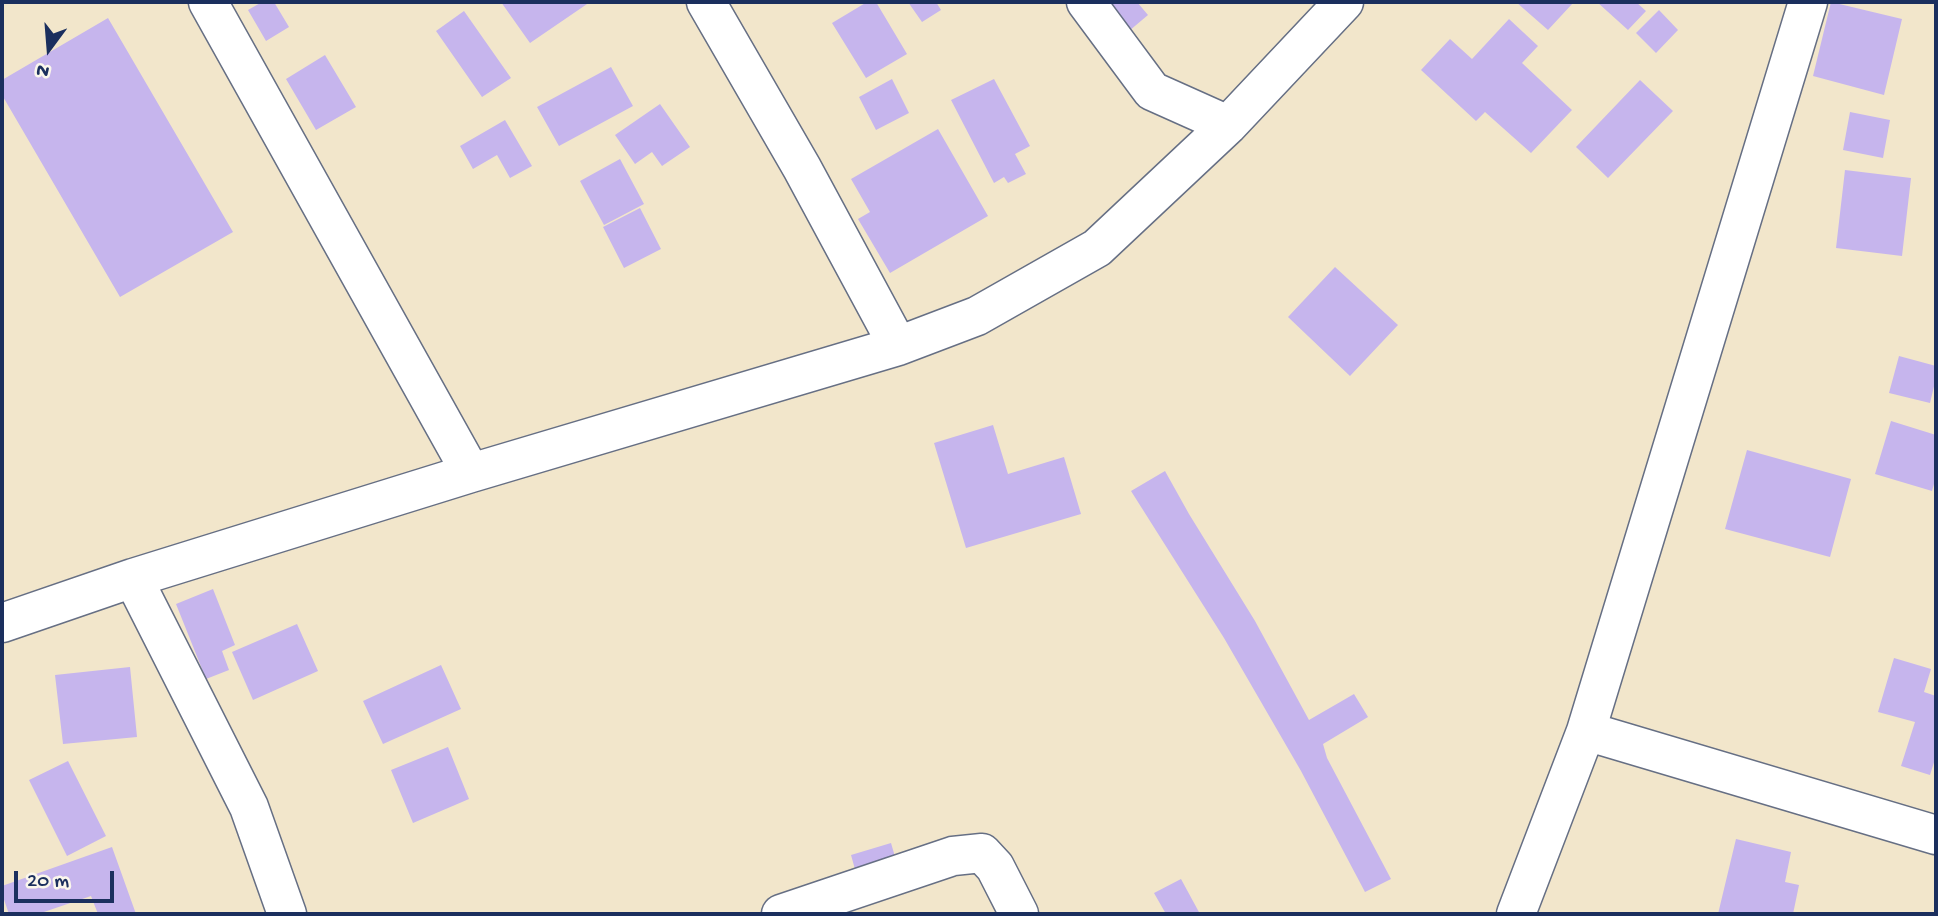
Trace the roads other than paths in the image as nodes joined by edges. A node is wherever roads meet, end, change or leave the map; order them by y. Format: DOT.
graph roads {
  1 [pos="208,2"];
  2 [pos="706,2"];
  3 [pos="1086,2"];
  4 [pos="1344,2"];
  5 [pos="1808,2"];
  6 [pos="1228,125"];
  7 [pos="898,346"];
  8 [pos="471,473"];
  9 [pos="133,578"];
  10 [pos="2,623"];
  11 [pos="1586,731"];
  12 [pos="1936,835"];
  13 [pos="287,914"];
  14 [pos="781,914"];
  15 [pos="1020,914"];
  16 [pos="1516,914"];
  1 -- 8 [label="street"];
  2 -- 7 [label="street"];
  3 -- 6 [label="street"];
  4 -- 6 [label="street"];
  5 -- 11 [label="street"];
  6 -- 7 [label="street"];
  7 -- 8 [label="street"];
  8 -- 9 [label="street"];
  9 -- 10 [label="street"];
  9 -- 13 [label="street"];
  11 -- 12 [label="street"];
  11 -- 16 [label="street"];
  14 -- 15 [label="street"];
}
